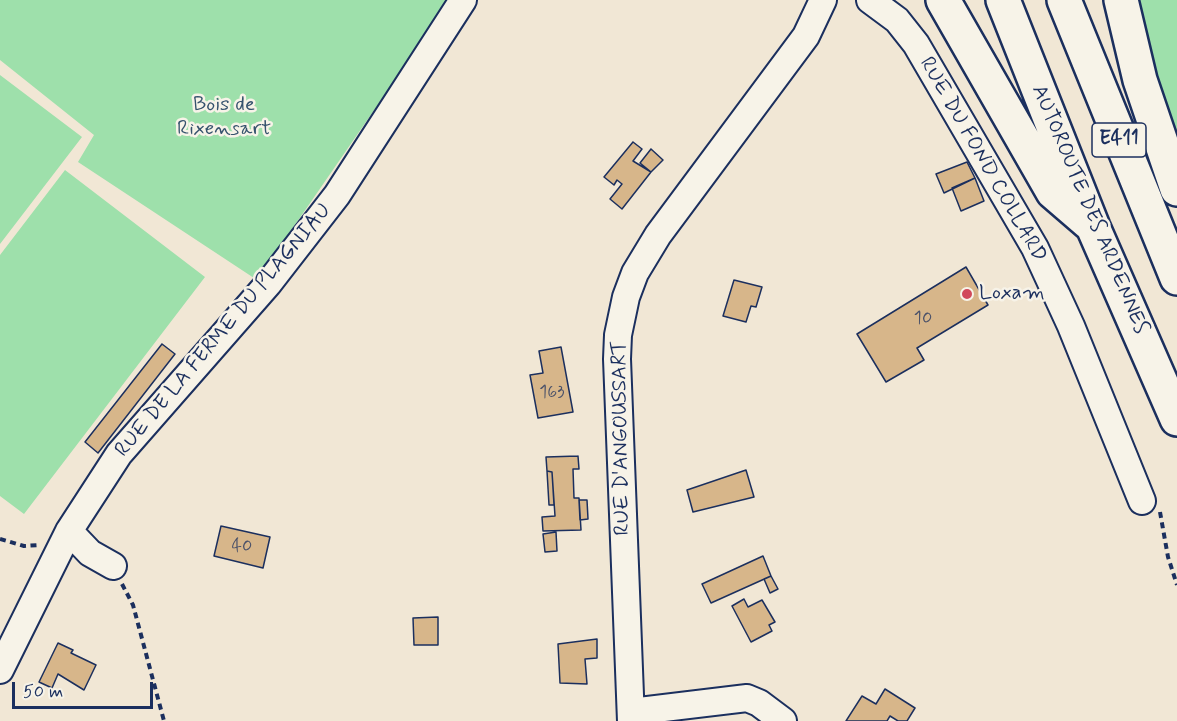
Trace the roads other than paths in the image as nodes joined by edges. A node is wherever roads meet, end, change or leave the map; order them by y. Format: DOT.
graph roads {
  1 [pos="463,0"];
  2 [pos="823,0"];
  3 [pos="870,0"];
  4 [pos="943,0"];
  5 [pos="1003,0"];
  6 [pos="1064,0"];
  7 [pos="1121,0"];
  8 [pos="1177,189"];
  9 [pos="1093,227"];
  10 [pos="1177,278"];
  11 [pos="1177,419"];
  12 [pos="1150,502"];
  13 [pos="65,537"];
  14 [pos="112,566"];
  15 [pos="0,670"];
  16 [pos="631,716"];
  17 [pos="783,721"];
  1 -- 13 [label="street, RUE DE LA FERME DU PLAGNIAU"];
  2 -- 16 [label="street, RUE D'ANGOUSSART"];
  3 -- 12 [label="street, RUE DU FOND COLLARD"];
  4 -- 9 [label="highway"];
  5 -- 9 [label="highway, AUTOROUTE DES ARDENNES / E411"];
  6 -- 10 [label="highway, E411"];
  7 -- 8 [label="highway"];
  9 -- 11 [label="highway, AUTOROUTE DES ARDENNES / E411"];
  13 -- 14 [label="street"];
  13 -- 15 [label="street, RUE DE LA FERME DU PLAGNIAU"];
  16 -- 17 [label="street"];
}
